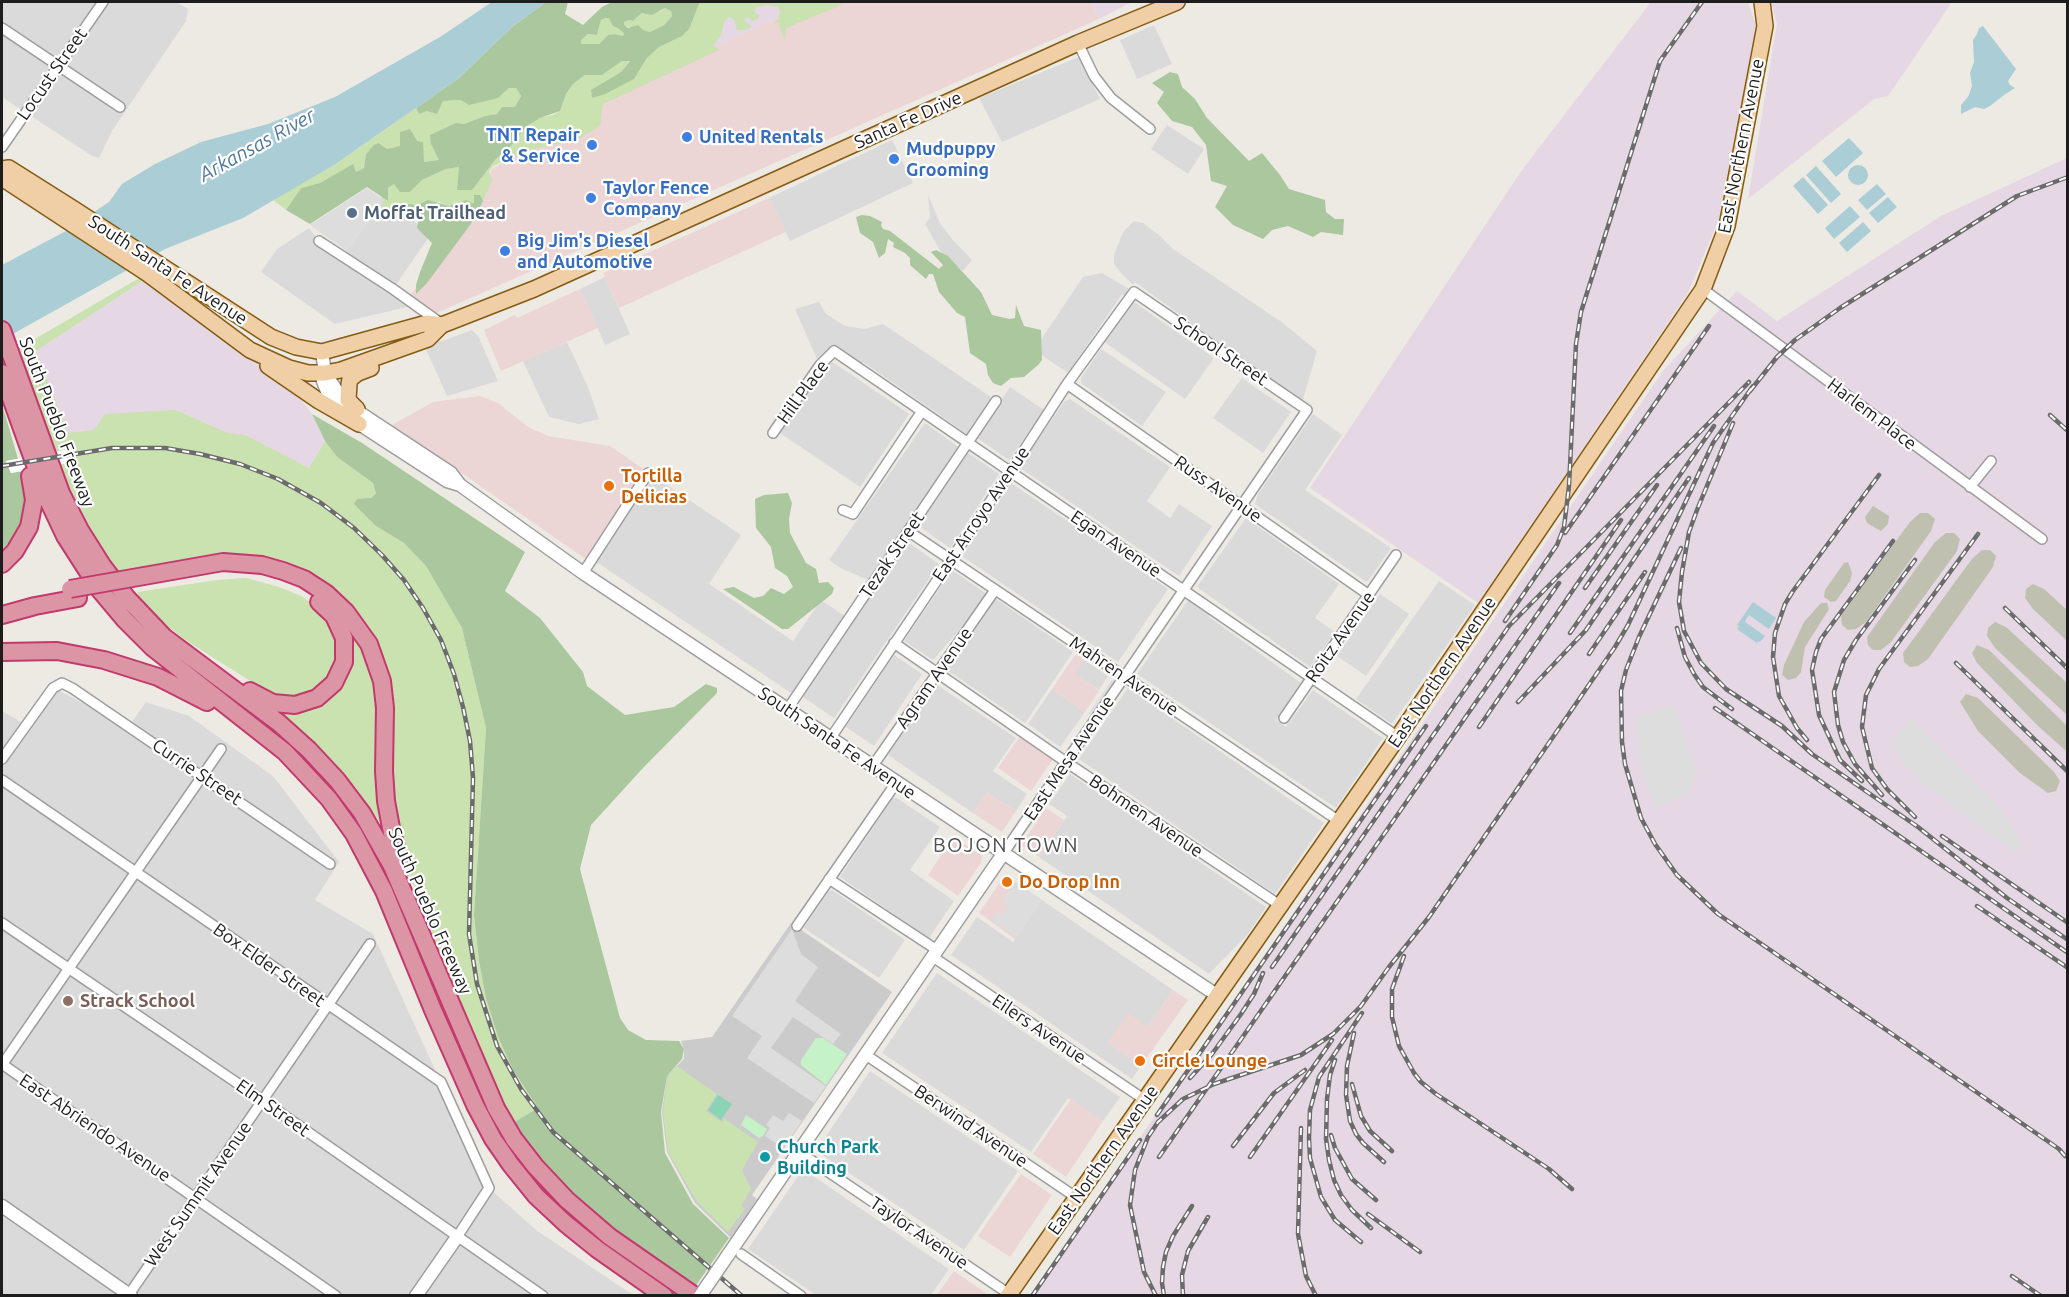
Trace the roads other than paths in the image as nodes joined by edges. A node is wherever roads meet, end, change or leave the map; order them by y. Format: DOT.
graph roads {
  1 [pos="103,2"];
  2 [pos="1177,2"];
  3 [pos="1762,2"];
  4 [pos="2,28"];
  5 [pos="1078,44"];
  6 [pos="58,66"];
  7 [pos="120,107"];
  8 [pos="1150,129"];
  9 [pos="2,147"];
  10 [pos="2,169"];
  11 [pos="2,178"];
  12 [pos="69,213"];
  13 [pos="320,241"];
  14 [pos="154,271"];
  15 [pos="1703,289"];
  16 [pos="1134,291"];
  17 [pos="442,325"];
  18 [pos="409,329"];
  19 [pos="2,330"];
  20 [pos="250,350"];
  21 [pos="834,351"];
  22 [pos="322,352"];
  23 [pos="378,357"];
  24 [pos="268,360"];
  25 [pos="7,366"];
  26 [pos="325,373"];
  27 [pos="1067,384"];
  28 [pos="10,398"];
  29 [pos="996,401"];
  30 [pos="1307,410"];
  31 [pos="922,411"];
  32 [pos="358,417"];
  33 [pos="773,433"];
  34 [pos="968,443"];
  35 [pos="1991,461"];
  36 [pos="1010,472"];
  37 [pos="648,473"];
  38 [pos="1970,487"];
  39 [pos="1242,506"];
  40 [pos="843,510"];
  41 [pos="908,531"];
  42 [pos="2042,539"];
  43 [pos="1396,555"];
  44 [pos="950,560"];
  45 [pos="2,564"];
  46 [pos="583,573"];
  47 [pos="148,580"];
  48 [pos="995,590"];
  49 [pos="1184,591"];
  50 [pos="74,593"];
  51 [pos="1369,594"];
  52 [pos="2,604"];
  53 [pos="2,615"];
  54 [pos="164,637"];
  55 [pos="894,643"];
  56 [pos="2,652"];
  57 [pos="937,674"];
  58 [pos="1125,676"];
  59 [pos="1311,678"];
  60 [pos="787,710"];
  61 [pos="1284,718"];
  62 [pos="1398,737"];
  63 [pos="830,739"];
  64 [pos="221,749"];
  65 [pos="2,759"];
  66 [pos="1066,762"];
  67 [pos="301,767"];
  68 [pos="872,767"];
  69 [pos="202,776"];
  70 [pos="2,780"];
  71 [pos="896,783"];
  72 [pos="1339,821"];
  73 [pos="1003,854"];
  74 [pos="330,864"];
  75 [pos="134,872"];
  76 [pos="829,879"];
  77 [pos="1281,906"];
  78 [pos="2,923"];
  79 [pos="797,926"];
  80 [pos="425,943"];
  81 [pos="370,944"];
  82 [pos="935,954"];
  83 [pos="68,968"];
  84 [pos="1218,996"];
  85 [pos="328,1005"];
  86 [pos="866,1055"];
  87 [pos="2,1065"];
  88 [pos="262,1100"];
  89 [pos="1145,1100"];
  90 [pos="799,1152"];
  91 [pos="195,1197"];
  92 [pos="1077,1198"];
  93 [pos="2,1206"];
  94 [pos="457,1237"];
  95 [pos="734,1255"];
  96 [pos="129,1295"];
  97 [pos="1009,1295"];
  98 [pos="336,1296"];
  99 [pos="416,1296"];
  100 [pos="543,1296"];
  101 [pos="664,1296"];
  102 [pos="695,1296"];
  103 [pos="700,1296"];
  104 [pos="801,1296"];
  1 -- 6 [label="street, Locust Street"];
  2 -- 5 [label="main road, Santa Fe Drive"];
  3 -- 15 [label="main road, East Northern Avenue"];
  4 -- 6 [label="street"];
  5 -- 8 [label="street"];
  5 -- 17 [label="main road, Santa Fe Drive"];
  6 -- 7 [label="street"];
  6 -- 9 [label="street, Locust Street"];
  10 -- 12 [label="main road, South Santa Fe Avenue"];
  11 -- 12 [label="main road, South Santa Fe Avenue"];
  12 -- 14 [label="main road, South Santa Fe Avenue"];
  13 -- 17 [label="street"];
  14 -- 20 [label="main road, South Santa Fe Avenue"];
  14 -- 22 [label="main road, South Santa Fe Avenue"];
  15 -- 38 [label="street, Harlem Place"];
  15 -- 62 [label="main road, East Northern Avenue"];
  16 -- 27 [label="street, East Arroyo Avenue"];
  16 -- 30 [label="street, School Street"];
  17 -- 18 [label="main road, Santa Fe Drive"];
  17 -- 23 [label="main road, Santa Fe Drive"];
  18 -- 22 [label="main road, Santa Fe Drive"];
  18 -- 26 [label="main road"];
  19 -- 25 [label="highway, South Pueblo Freeway"];
  20 -- 24 [label="main road, South Santa Fe Avenue"];
  20 -- 32 [label="main road"];
  21 -- 31 [label="street, Egan Avenue"];
  21 -- 33 [label="street, Hill Place"];
  22 -- 26 [label="street, South Santa Fe Avenue"];
  23 -- 26 [label="main road, Santa Fe Drive"];
  23 -- 32 [label="main road"];
  24 -- 26 [label="main road, Santa Fe Drive"];
  25 -- 28 [label="highway, South Pueblo Freeway"];
  25 -- 54 [label="highway, South Pueblo Freeway"];
  26 -- 32 [label="street, South Santa Fe Avenue"];
  27 -- 36 [label="street, East Arroyo Avenue"];
  27 -- 39 [label="street, Russ Avenue"];
  28 -- 45 [label="highway"];
  28 -- 67 [label="highway, South Pueblo Freeway"];
  29 -- 34 [label="street, Tezak Street"];
  30 -- 39 [label="street, East Mesa Avenue"];
  31 -- 34 [label="street, Egan Avenue"];
  31 -- 40 [label="street"];
  32 -- 46 [label="street, South Santa Fe Avenue"];
  34 -- 36 [label="street, Egan Avenue"];
  34 -- 41 [label="street, Tezak Street"];
  35 -- 38 [label="street"];
  36 -- 44 [label="street, East Arroyo Avenue"];
  36 -- 49 [label="street, Egan Avenue"];
  37 -- 46 [label="street"];
  38 -- 42 [label="street, Harlem Place"];
  39 -- 49 [label="street, East Mesa Avenue"];
  39 -- 51 [label="street, Russ Avenue"];
  41 -- 44 [label="street, Mahren Avenue"];
  41 -- 60 [label="street, Tezak Street"];
  43 -- 51 [label="street, Roitz Avenue"];
  44 -- 48 [label="street, Mahren Avenue"];
  44 -- 55 [label="street, East Arroyo Avenue"];
  46 -- 60 [label="street, South Santa Fe Avenue"];
  47 -- 50 [label="highway"];
  47 -- 54 [label="highway"];
  47 -- 80 [label="highway"];
  48 -- 57 [label="street, Agram Avenue"];
  48 -- 58 [label="street, Mahren Avenue"];
  49 -- 58 [label="street, East Mesa Avenue"];
  49 -- 59 [label="street, Egan Avenue"];
  50 -- 52 [label="highway"];
  50 -- 53 [label="highway"];
  51 -- 59 [label="street, Roitz Avenue"];
  54 -- 80 [label="highway, South Pueblo Freeway"];
  55 -- 57 [label="street, Bohmen Avenue"];
  55 -- 63 [label="street, East Arroyo Avenue"];
  56 -- 67 [label="highway"];
  57 -- 66 [label="street, Bohmen Avenue"];
  57 -- 68 [label="street, Agram Avenue"];
  58 -- 66 [label="street, East Mesa Avenue"];
  58 -- 72 [label="street, Mahren Avenue"];
  59 -- 61 [label="street, Roitz Avenue"];
  59 -- 62 [label="street, Egan Avenue"];
  60 -- 63 [label="street, South Santa Fe Avenue"];
  62 -- 72 [label="main road, East Northern Avenue"];
  63 -- 68 [label="street, South Santa Fe Avenue"];
  64 -- 69 [label="street"];
  65 -- 69 [label="street, Currie Street"];
  66 -- 73 [label="street, East Mesa Avenue"];
  66 -- 77 [label="street, Bohmen Avenue"];
  67 -- 101 [label="highway, South Pueblo Freeway"];
  68 -- 71 [label="street, South Santa Fe Avenue"];
  69 -- 74 [label="street, Currie Street"];
  69 -- 75 [label="street"];
  70 -- 75 [label="street, Box Elder Street"];
  71 -- 73 [label="street, South Santa Fe Avenue"];
  71 -- 76 [label="street"];
  72 -- 77 [label="main road, East Northern Avenue"];
  73 -- 82 [label="street, East Mesa Avenue"];
  73 -- 84 [label="street, South Santa Fe Avenue"];
  75 -- 83 [label="street"];
  75 -- 85 [label="street, Box Elder Street"];
  76 -- 79 [label="street"];
  76 -- 82 [label="street, Eilers Avenue"];
  77 -- 84 [label="main road, East Northern Avenue"];
  78 -- 83 [label="street, Elm Street"];
  80 -- 102 [label="highway, South Pueblo Freeway"];
  81 -- 85 [label="street, West Summit Avenue"];
  82 -- 86 [label="street, East Mesa Avenue"];
  82 -- 89 [label="street, Eilers Avenue"];
  83 -- 87 [label="street"];
  83 -- 88 [label="street, Elm Street"];
  84 -- 89 [label="main road, East Northern Avenue"];
  85 -- 88 [label="street, West Summit Avenue"];
  85 -- 94 [label="street, Box Elder Street"];
  86 -- 90 [label="street, East Mesa Avenue"];
  86 -- 92 [label="street, Berwind Avenue"];
  87 -- 91 [label="street, East Abriendo Avenue"];
  88 -- 91 [label="street, West Summit Avenue"];
  88 -- 94 [label="street, Elm Street"];
  89 -- 92 [label="main road, East Northern Avenue"];
  90 -- 95 [label="street, East Mesa Avenue"];
  90 -- 97 [label="street, Taylor Avenue"];
  91 -- 96 [label="street, West Summit Avenue"];
  91 -- 98 [label="street, East Abriendo Avenue"];
  92 -- 97 [label="main road, East Northern Avenue"];
  93 -- 96 [label="street"];
  94 -- 99 [label="street"];
  94 -- 100 [label="street, Elm Street"];
  95 -- 103 [label="street, East Mesa Avenue, bridge"];
  95 -- 104 [label="street"];
}
